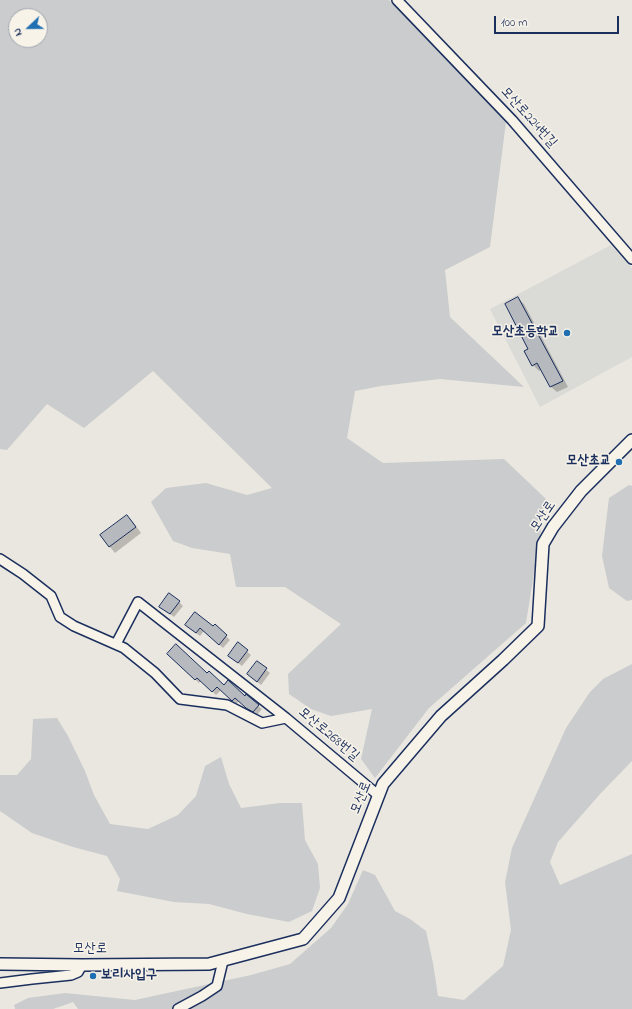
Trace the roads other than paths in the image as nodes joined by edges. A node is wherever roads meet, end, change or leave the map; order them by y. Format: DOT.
graph roads {
  1 [pos="398,0"];
  2 [pos="632,259"];
  3 [pos="632,440"];
  4 [pos="0,559"];
  5 [pos="116,644"];
  6 [pos="286,718"];
  7 [pos="378,795"];
  8 [pos="223,961"];
  9 [pos="0,964"];
  10 [pos="82,965"];
  11 [pos="0,983"];
  12 [pos="178,1009"];
  1 -- 2 [label="street, 모산로224번길"];
  3 -- 7 [label="street, 모산로"];
  4 -- 5 [label="street, 모산로268번길"];
  5 -- 6 [label="street, 모산로268번길"];
  5 -- 6 [label="street"];
  6 -- 7 [label="street, 모산로268번길"];
  7 -- 8 [label="street, 모산로"];
  8 -- 10 [label="street, 모산로"];
  8 -- 12 [label="street"];
  9 -- 10 [label="street, 모산로"];
  10 -- 11 [label="street"];
}
